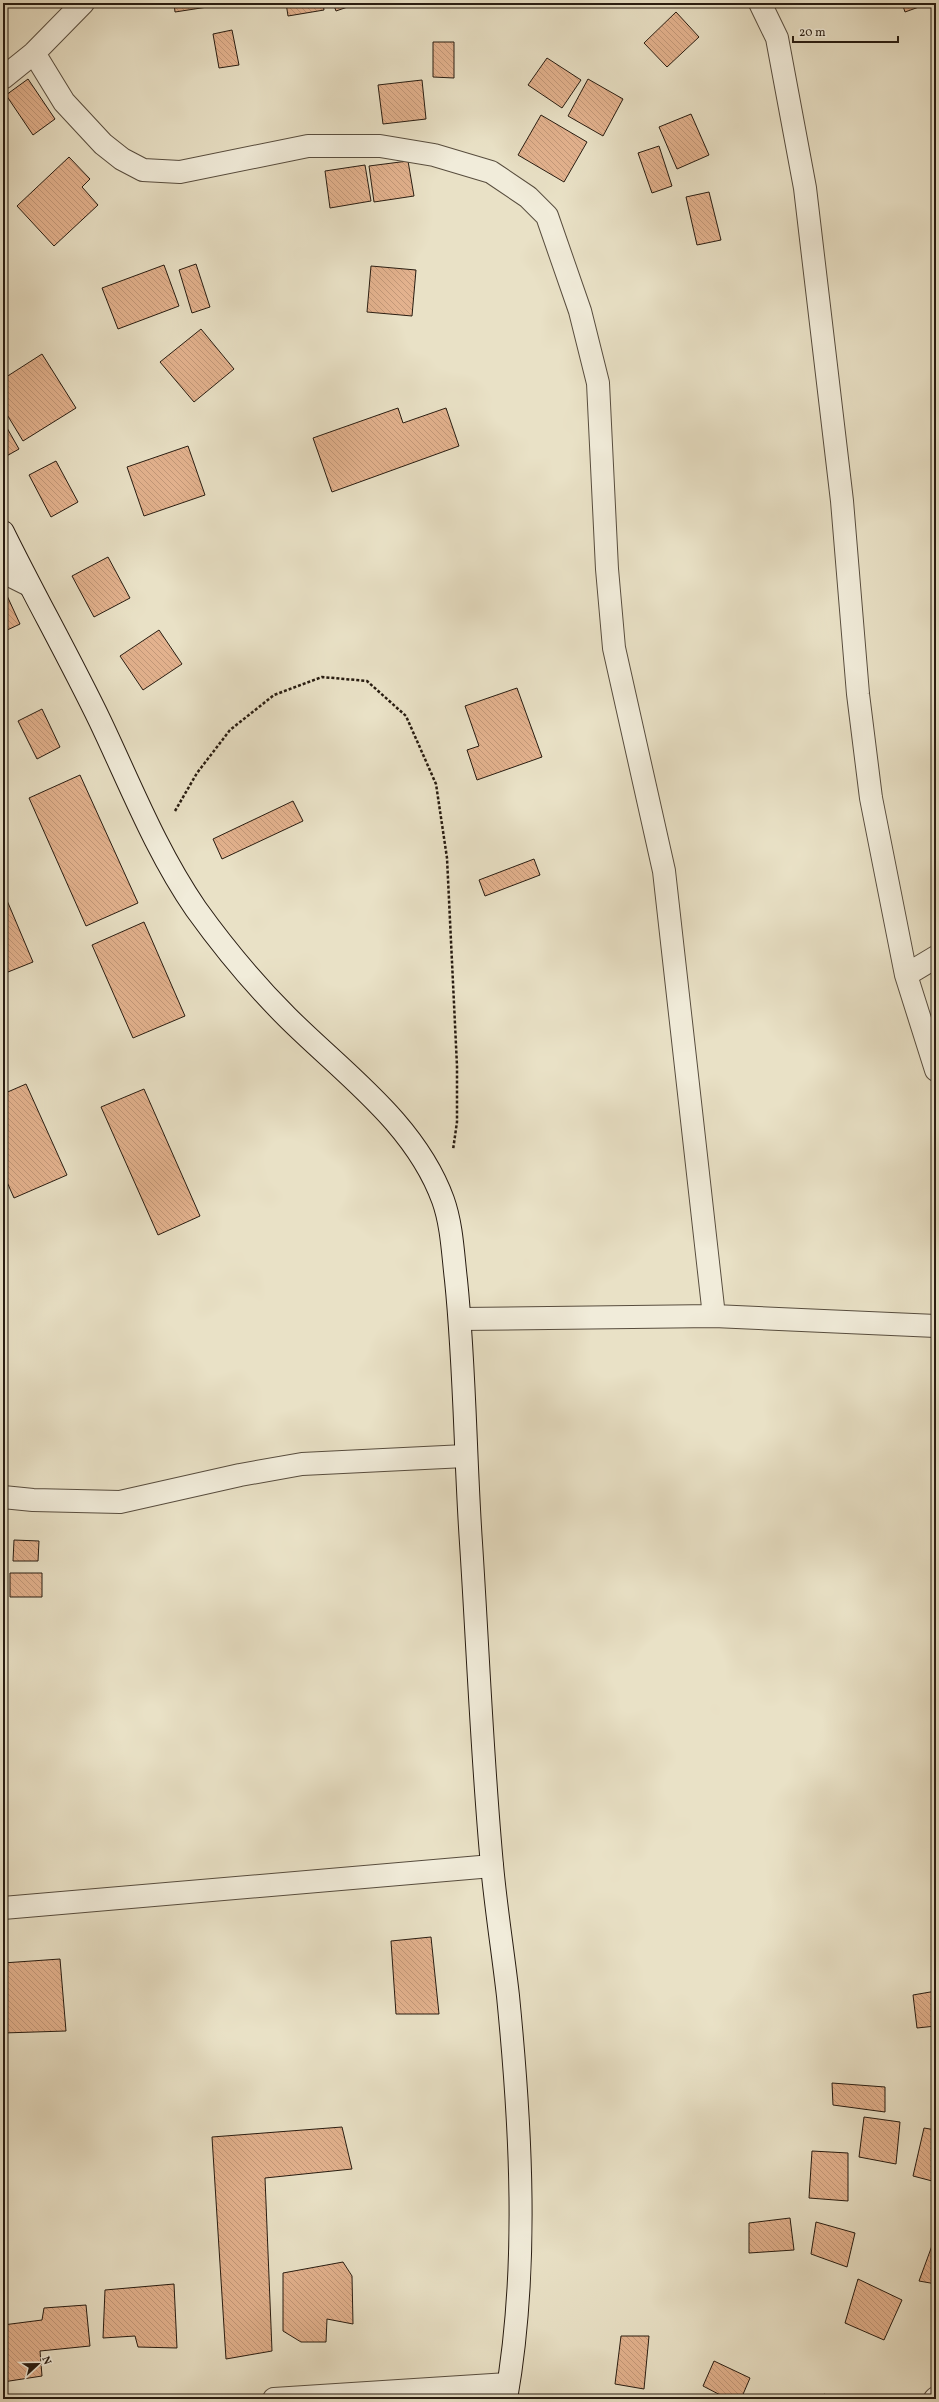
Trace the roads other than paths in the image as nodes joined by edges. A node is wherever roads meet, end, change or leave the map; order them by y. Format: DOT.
graph roads {
  1 [pos="83,3"];
  2 [pos="760,3"];
  3 [pos="34,53"];
  4 [pos="3,78"];
  5 [pos="3,532"];
  6 [pos="3,572"];
  7 [pos="29,585"];
  8 [pos="936,957"];
  9 [pos="906,975"];
  10 [pos="936,1070"];
  11 [pos="714,1316"];
  12 [pos="460,1319"];
  13 [pos="936,1326"];
  14 [pos="465,1456"];
  15 [pos="3,1497"];
  16 [pos="492,1866"];
  17 [pos="3,1908"];
  18 [pos="507,2392"];
  19 [pos="274,2399"];
  1 -- 3 [label="street"];
  2 -- 9 [label="street"];
  3 -- 4 [label="street"];
  3 -- 11 [label="street"];
  5 -- 7 [label="street"];
  6 -- 7 [label="street"];
  7 -- 12 [label="street"];
  8 -- 9 [label="street"];
  9 -- 10 [label="street"];
  11 -- 12 [label="street"];
  11 -- 13 [label="street"];
  12 -- 14 [label="street"];
  14 -- 15 [label="street"];
  14 -- 16 [label="street"];
  16 -- 17 [label="street"];
  16 -- 18 [label="street"];
  18 -- 19 [label="street"];
}
